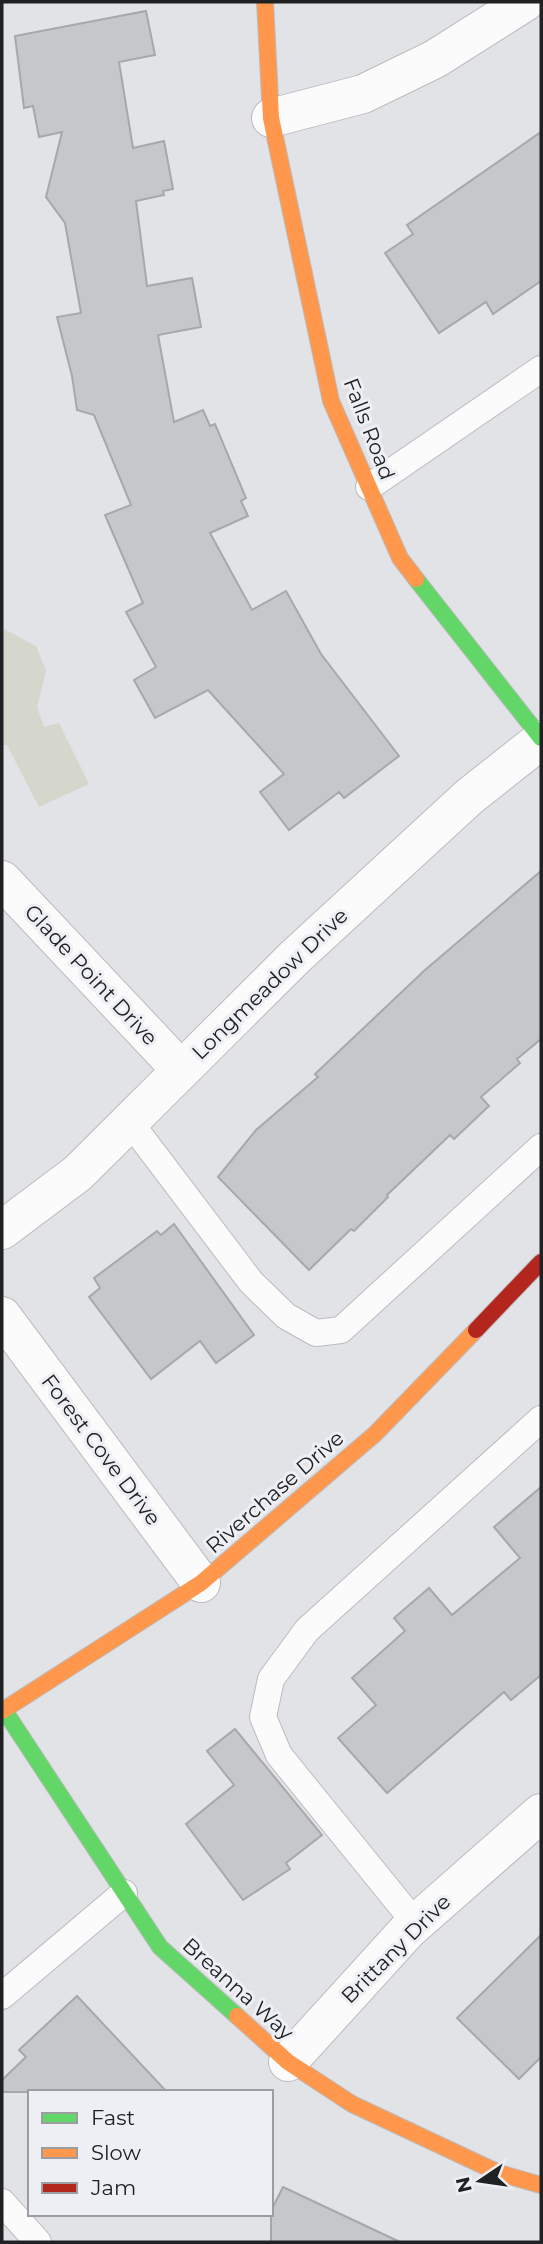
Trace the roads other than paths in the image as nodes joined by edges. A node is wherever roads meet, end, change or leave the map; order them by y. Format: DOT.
graph roads {
  1 [pos="265,2"];
  2 [pos="525,2"];
  3 [pos="271,118"];
  4 [pos="541,369"];
  5 [pos="369,487"];
  6 [pos="541,739"];
  7 [pos="2,880"];
  8 [pos="181,1070"];
  9 [pos="129,1121"];
  10 [pos="541,1147"];
  11 [pos="2,1230"];
  12 [pos="541,1262"];
  13 [pos="2,1316"];
  14 [pos="541,1419"];
  15 [pos="201,1583"];
  16 [pos="3,1711"];
  17 [pos="541,1813"];
  18 [pos="124,1893"];
  19 [pos="416,1924"];
  20 [pos="2,1996"];
  21 [pos="288,2063"];
  22 [pos="541,2185"];
  23 [pos="2,2202"];
  24 [pos="38,2242"];
  1 -- 3 [label="street, Falls Road"];
  2 -- 3 [label="street"];
  3 -- 5 [label="street, Falls Road"];
  4 -- 5 [label="lane"];
  5 -- 6 [label="street, Falls Road"];
  6 -- 8 [label="street, Longmeadow Drive"];
  7 -- 8 [label="street, Glade Point Drive"];
  8 -- 9 [label="street, Longmeadow Drive"];
  9 -- 10 [label="lane"];
  9 -- 11 [label="street, Longmeadow Drive"];
  12 -- 15 [label="street, Riverchase Drive"];
  13 -- 15 [label="street, Forest Cove Drive"];
  14 -- 19 [label="lane"];
  15 -- 16 [label="street, Riverchase Drive"];
  16 -- 18 [label="street, Breanna Way"];
  17 -- 19 [label="street, Brittany Drive"];
  18 -- 20 [label="lane"];
  18 -- 21 [label="street, Breanna Way"];
  19 -- 21 [label="street, Brittany Drive"];
  21 -- 22 [label="street, Breanna Way"];
  23 -- 24 [label="lane"];
}
